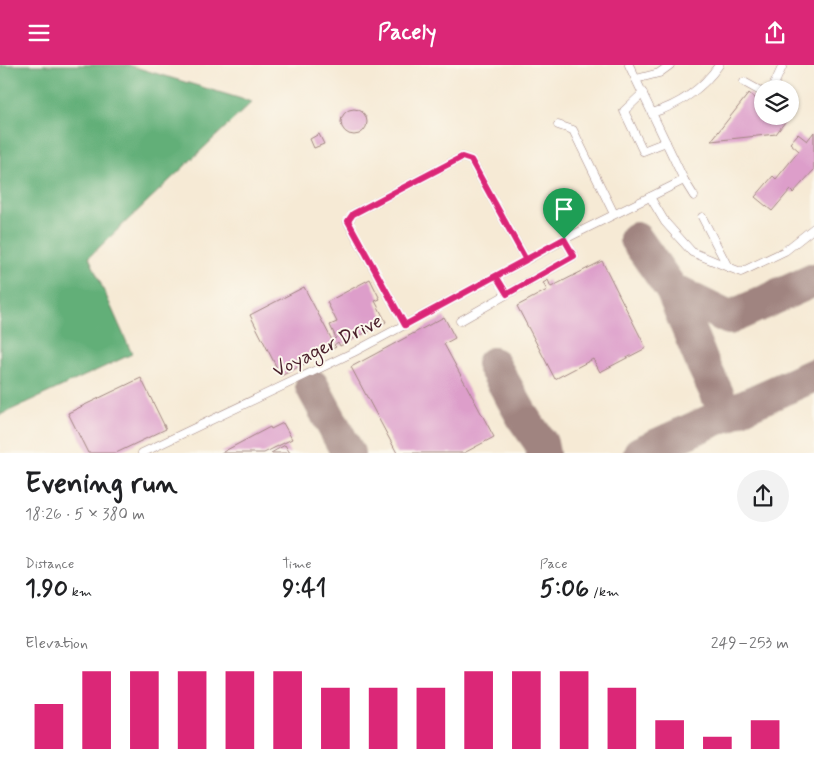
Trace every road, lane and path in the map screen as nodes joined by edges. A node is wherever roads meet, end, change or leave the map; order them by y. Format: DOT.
graph roads {
  1 [pos="629,65"];
  2 [pos="670,65"];
  3 [pos="719,65"];
  4 [pos="783,65"];
  5 [pos="636,79"];
  6 [pos="776,80"];
  7 [pos="744,82"];
  8 [pos="754,88"];
  9 [pos="643,93"];
  10 [pos="652,113"];
  11 [pos="558,125"];
  12 [pos="666,142"];
  13 [pos="684,180"];
  14 [pos="694,196"];
  15 [pos="650,197"];
  16 [pos="614,214"];
  17 [pos="702,217"];
  18 [pos="814,228"];
  19 [pos="564,239"];
  20 [pos="526,260"];
  21 [pos="728,267"];
  22 [pos="496,276"];
  23 [pos="507,294"];
  24 [pos="460,321"];
  25 [pos="405,325"];
  26 [pos="142,453"];
  1 -- 5 [label="lane"];
  2 -- 5 [label="lane"];
  3 -- 10 [label="lane"];
  4 -- 6 [label="lane"];
  5 -- 9 [label="lane"];
  7 -- 8 [label="lane"];
  9 -- 10 [label="lane"];
  9 -- 12 [label="lane"];
  10 -- 12 [label="lane"];
  11 -- 16 [label="lane"];
  12 -- 13 [label="lane"];
  13 -- 14 [label="lane"];
  13 -- 15 [label="lane, Voyager Drive"];
  15 -- 16 [label="lane, Voyager Drive"];
  15 -- 21 [label="lane"];
  16 -- 19 [label="lane, Voyager Drive"];
  17 -- 21 [label="lane"];
  18 -- 21 [label="lane"];
  19 -- 20 [label="lane, Voyager Drive"];
  19 -- 23 [label="lane"];
  20 -- 22 [label="lane, Voyager Drive"];
  20 -- 25 [label="lane"];
  22 -- 23 [label="lane"];
  22 -- 25 [label="lane, Voyager Drive"];
  23 -- 24 [label="lane"];
  25 -- 26 [label="lane, Voyager Drive"];
}
